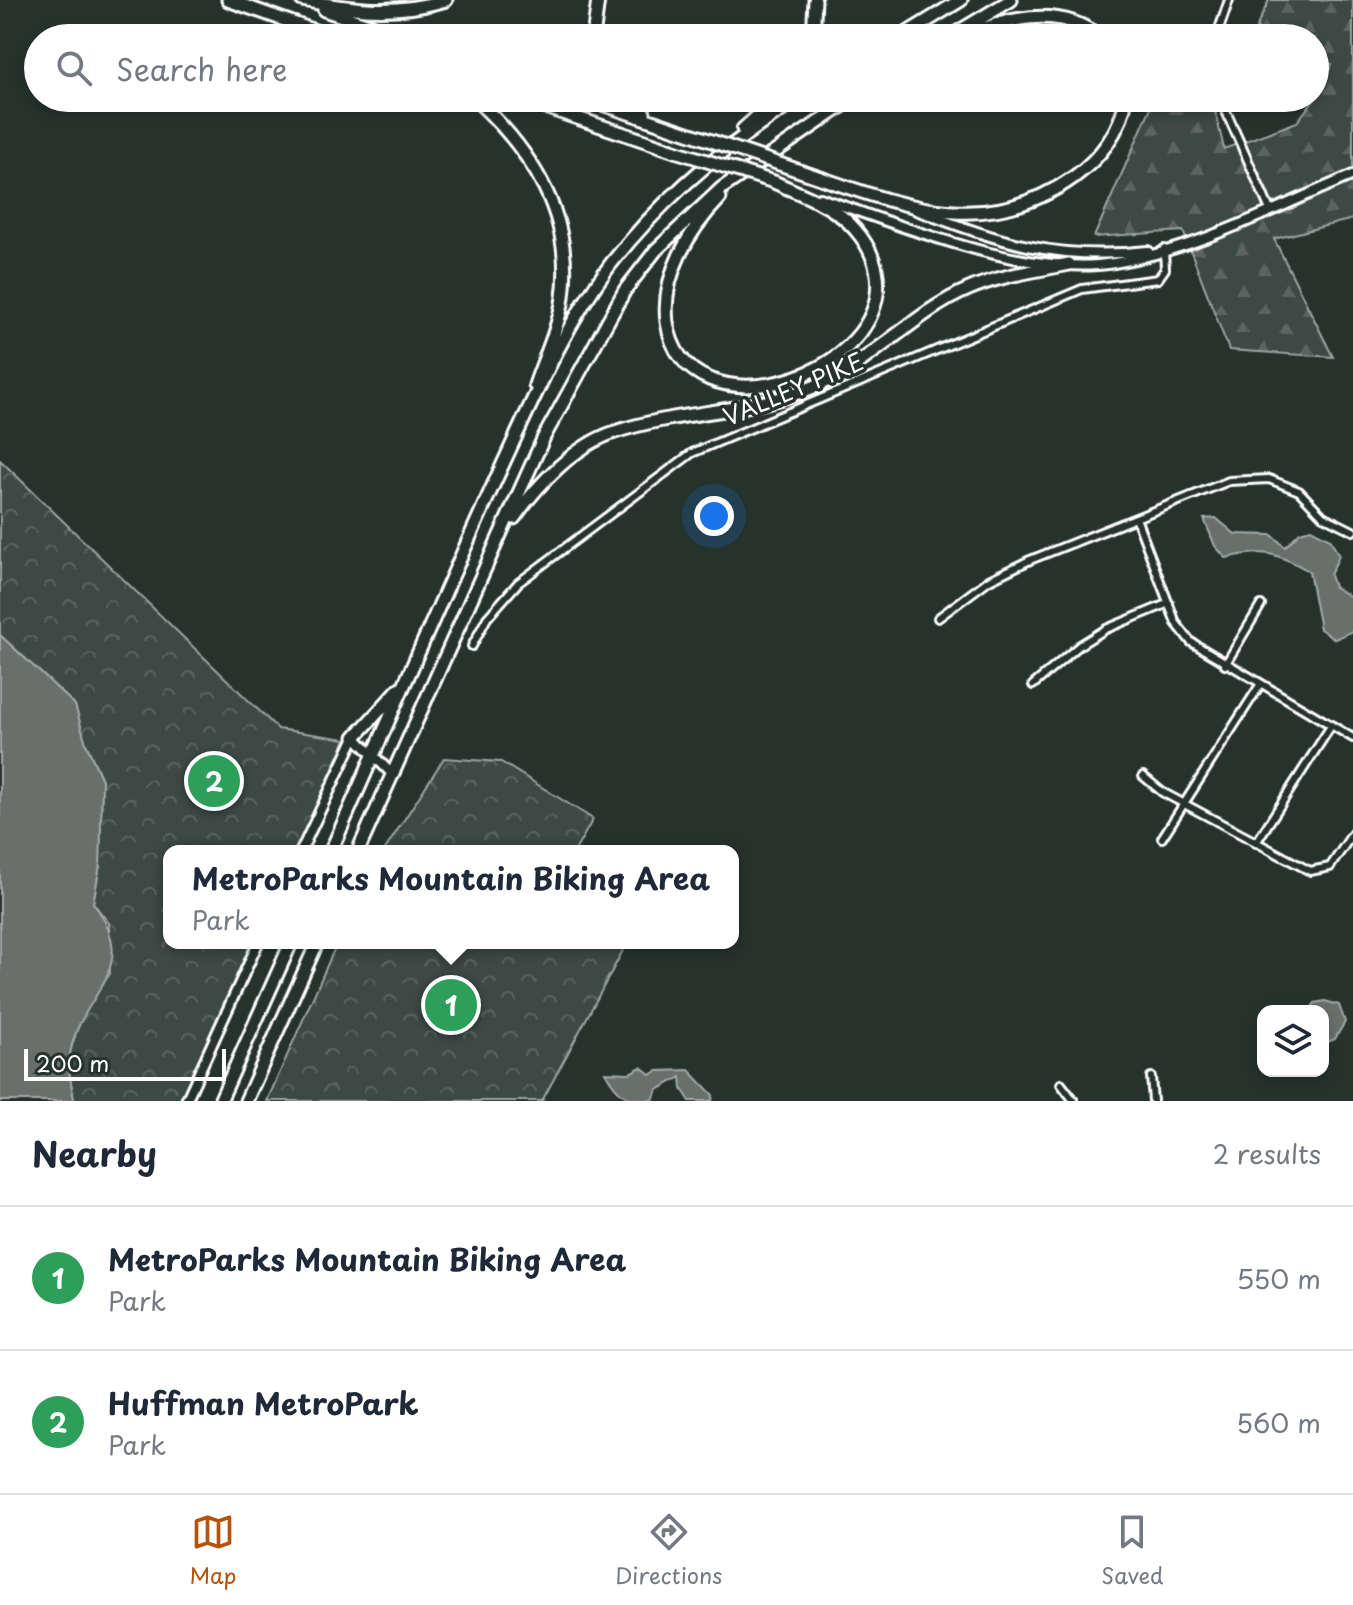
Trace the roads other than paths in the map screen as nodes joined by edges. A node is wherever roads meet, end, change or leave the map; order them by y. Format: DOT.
graph roads {
  1 [pos="228,0"];
  2 [pos="294,0"];
  3 [pos="302,0"];
  4 [pos="446,0"];
  5 [pos="598,0"];
  6 [pos="815,0"];
  7 [pos="961,0"];
  8 [pos="1011,0"];
  9 [pos="1229,0"];
  10 [pos="296,24"];
  11 [pos="365,24"];
  12 [pos="595,24"];
  13 [pos="814,24"];
  14 [pos="922,24"];
  15 [pos="971,24"];
  16 [pos="995,24"];
  17 [pos="1076,24"];
  18 [pos="1221,24"];
  19 [pos="490,112"];
  20 [pos="559,112"];
  21 [pos="626,112"];
  22 [pos="641,112"];
  23 [pos="763,112"];
  24 [pos="780,112"];
  25 [pos="833,112"];
  26 [pos="1124,112"];
  27 [pos="1226,112"];
  28 [pos="700,137"];
  29 [pos="719,153"];
  30 [pos="756,163"];
  31 [pos="1353,175"];
  32 [pos="774,182"];
  33 [pos="899,204"];
  34 [pos="1270,210"];
  35 [pos="1164,249"];
  36 [pos="1069,264"];
  37 [pos="521,426"];
  38 [pos="1136,518"];
  39 [pos="1353,531"];
  40 [pos="500,538"];
  41 [pos="1169,603"];
  42 [pos="1261,605"];
  43 [pos="938,618"];
  44 [pos="472,646"];
  45 [pos="1225,665"];
  46 [pos="411,675"];
  47 [pos="1033,685"];
  48 [pos="1260,685"];
  49 [pos="1331,726"];
  50 [pos="355,737"];
  51 [pos="1353,738"];
  52 [pos="374,756"];
  53 [pos="393,775"];
  54 [pos="1143,776"];
  55 [pos="1182,803"];
  56 [pos="1353,833"];
  57 [pos="1162,838"];
  58 [pos="1256,843"];
  59 [pos="304,845"];
  60 [pos="334,845"];
  61 [pos="361,845"];
  62 [pos="255,949"];
  63 [pos="288,949"];
  64 [pos="314,949"];
  65 [pos="1151,1077"];
  66 [pos="1061,1084"];
  67 [pos="186,1101"];
  68 [pos="220,1101"];
  69 [pos="246,1101"];
  70 [pos="1074,1101"];
  71 [pos="1153,1101"];
  1 -- 10 [label="highway"];
  2 -- 11 [label="highway"];
  3 -- 4 [label="highway"];
  5 -- 12 [label="highway"];
  6 -- 13 [label="highway"];
  7 -- 14 [label="highway"];
  8 -- 15 [label="highway"];
  9 -- 18 [label="street"];
  16 -- 17 [label="highway"];
  19 -- 37 [label="highway"];
  20 -- 32 [label="highway, bridge"];
  21 -- 28 [label="highway"];
  22 -- 28 [label="highway"];
  23 -- 29 [label="highway"];
  24 -- 29 [label="highway"];
  25 -- 30 [label="highway"];
  26 -- 33 [label="highway"];
  27 -- 34 [label="street"];
  28 -- 33 [label="highway, bridge"];
  29 -- 37 [label="highway"];
  30 -- 32 [label="highway"];
  30 -- 40 [label="highway"];
  31 -- 34 [label="street"];
  32 -- 36 [label="street"];
  33 -- 35 [label="street"];
  34 -- 35 [label="street"];
  35 -- 36 [label="street"];
  35 -- 44 [label="street, VALLEY PIKE"];
  36 -- 40 [label="highway"];
  37 -- 46 [label="highway"];
  38 -- 39 [label="street"];
  38 -- 41 [label="street"];
  38 -- 43 [label="street"];
  40 -- 53 [label="highway"];
  41 -- 45 [label="street"];
  41 -- 47 [label="street"];
  42 -- 45 [label="street"];
  45 -- 48 [label="street"];
  46 -- 50 [label="highway"];
  46 -- 52 [label="highway"];
  48 -- 49 [label="street"];
  48 -- 55 [label="street"];
  49 -- 51 [label="street"];
  49 -- 58 [label="street"];
  50 -- 52 [label="street"];
  50 -- 59 [label="street"];
  52 -- 53 [label="street"];
  52 -- 60 [label="highway"];
  53 -- 61 [label="highway"];
  54 -- 55 [label="street"];
  55 -- 57 [label="street"];
  55 -- 58 [label="street"];
  56 -- 58 [label="street"];
  62 -- 67 [label="street"];
  63 -- 68 [label="highway"];
  64 -- 69 [label="highway"];
  65 -- 71 [label="street"];
  66 -- 70 [label="street"];
}
